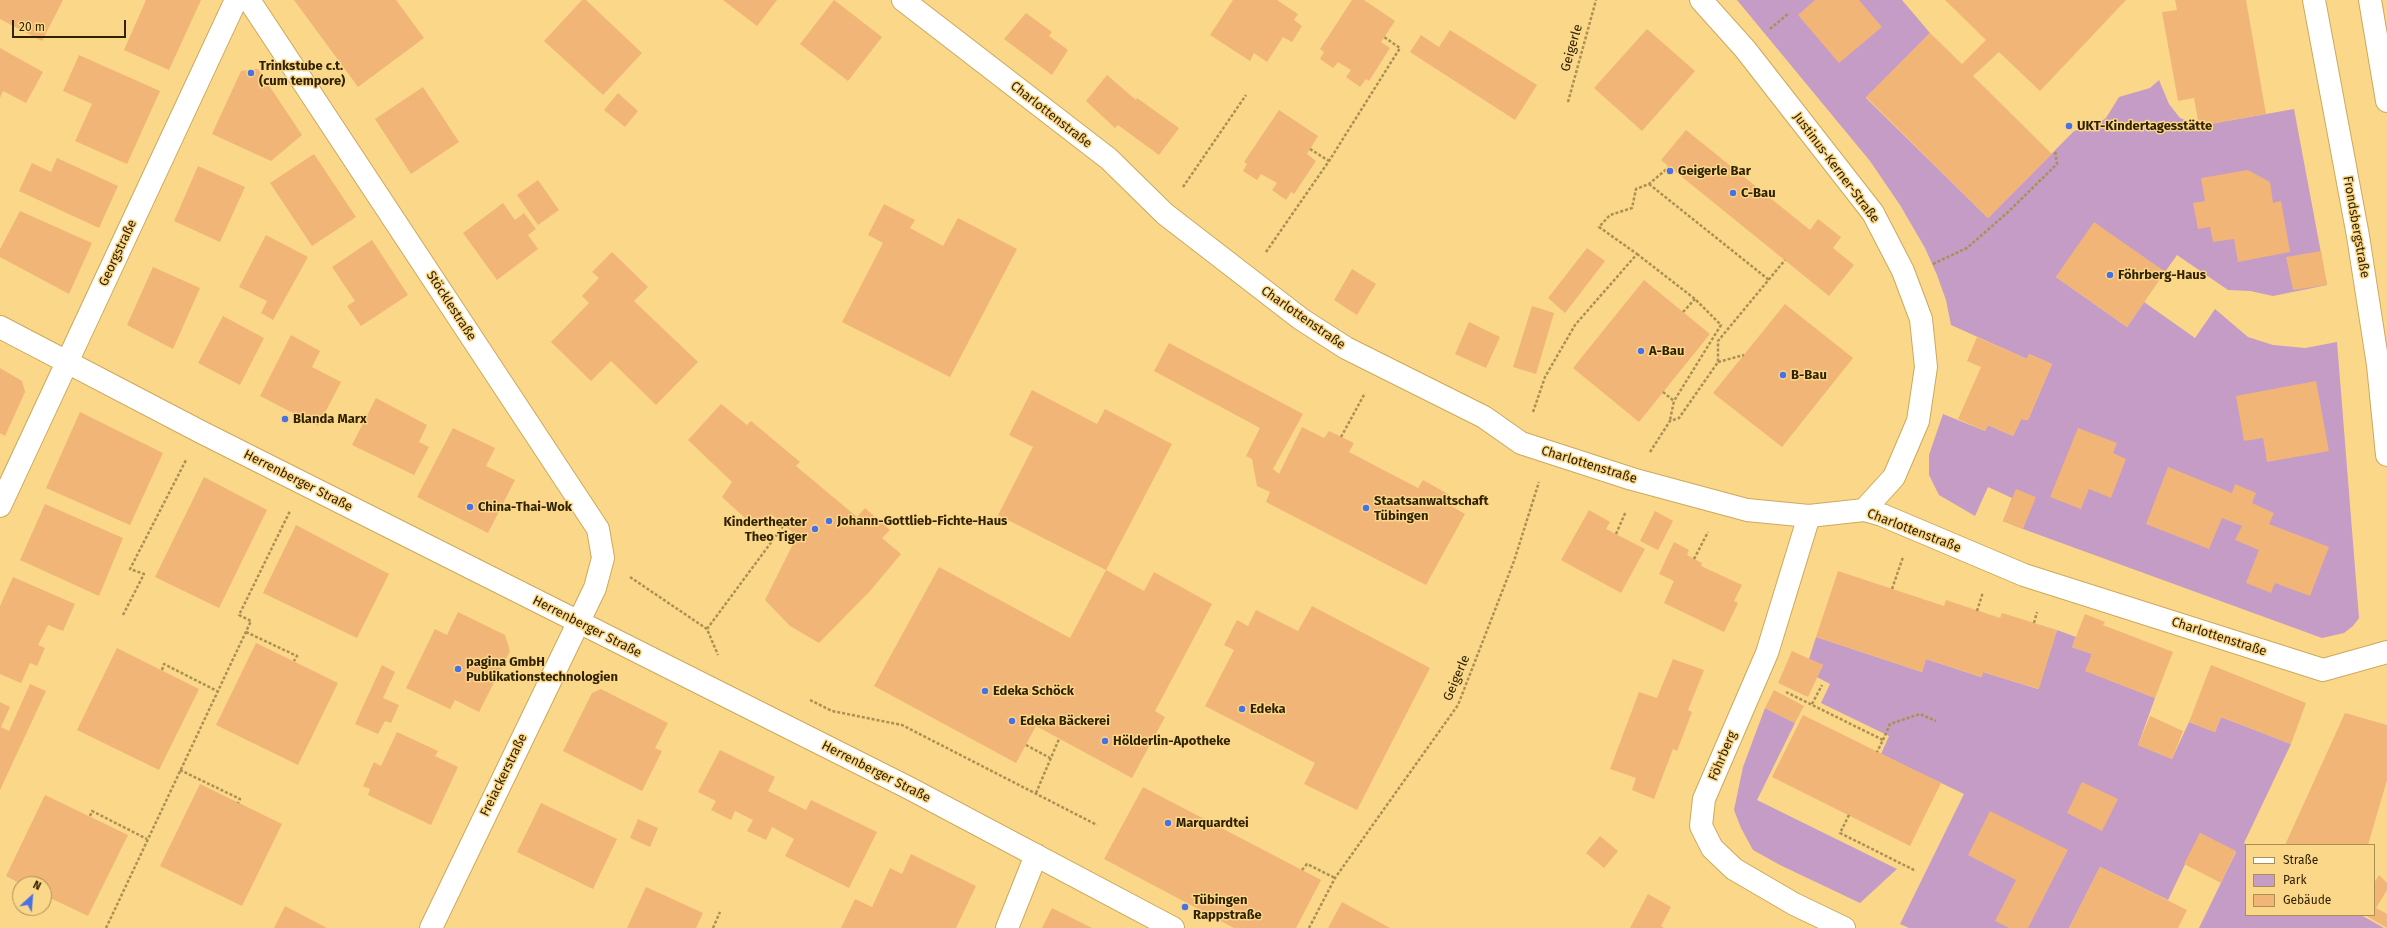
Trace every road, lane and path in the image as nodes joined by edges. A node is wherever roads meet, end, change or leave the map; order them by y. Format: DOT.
graph roads {
  1 [pos="236,0"];
  2 [pos="249,0"];
  3 [pos="903,0"];
  4 [pos="1596,0"];
  5 [pos="1701,0"];
  6 [pos="2314,0"];
  7 [pos="2370,0"];
  8 [pos="1384,37"];
  9 [pos="1246,95"];
  10 [pos="2387,101"];
  11 [pos="1568,102"];
  12 [pos="1310,149"];
  13 [pos="2055,150"];
  14 [pos="1329,161"];
  15 [pos="1669,166"];
  16 [pos="1649,184"];
  17 [pos="1164,214"];
  18 [pos="1637,254"];
  19 [pos="1785,260"];
  20 [pos="1903,271"];
  21 [pos="1247,278"];
  22 [pos="1769,280"];
  23 [pos="1695,299"];
  24 [pos="1683,312"];
  25 [pos="0,327"];
  26 [pos="1744,355"];
  27 [pos="1718,362"];
  28 [pos="67,363"];
  29 [pos="1379,365"];
  30 [pos="1663,392"];
  31 [pos="1674,401"];
  32 [pos="1670,421"];
  33 [pos="201,432"];
  34 [pos="1342,437"];
  35 [pos="1521,442"];
  36 [pos="1548,453"];
  37 [pos="2387,455"];
  38 [pos="1632,479"];
  39 [pos="304,484"];
  40 [pos="0,506"];
  41 [pos="1864,510"];
  42 [pos="1809,516"];
  43 [pos="784,525"];
  44 [pos="603,558"];
  45 [pos="123,615"];
  46 [pos="577,623"];
  47 [pos="707,629"];
  48 [pos="246,632"];
  49 [pos="2387,652"];
  50 [pos="718,657"];
  51 [pos="294,662"];
  52 [pos="162,670"];
  53 [pos="1756,677"];
  54 [pos="1822,685"];
  55 [pos="217,691"];
  56 [pos="803,697"];
  57 [pos="1812,704"];
  58 [pos="1936,721"];
  59 [pos="1059,739"];
  60 [pos="1883,740"];
  61 [pos="1026,745"];
  62 [pos="1877,752"];
  63 [pos="1050,758"];
  64 [pos="180,770"];
  65 [pos="1036,793"];
  66 [pos="238,803"];
  67 [pos="1849,815"];
  68 [pos="90,816"];
  69 [pos="1097,825"];
  70 [pos="147,839"];
  71 [pos="1036,855"];
  72 [pos="1302,870"];
  73 [pos="1916,871"];
  74 [pos="1335,878"];
  75 [pos="720,912"];
  76 [pos="106,928"];
  77 [pos="431,928"];
  78 [pos="713,928"];
  79 [pos="1007,928"];
  80 [pos="1173,928"];
  81 [pos="1309,928"];
  82 [pos="1844,928"];
  1 -- 28 [label="street, Georgstraße"];
  2 -- 44 [label="street, Stöcklestraße"];
  3 -- 17 [label="street, Charlottenstraße"];
  4 -- 11 [label="path, Geigerle"];
  5 -- 20 [label="street, Justinus-Kerner-Straße"];
  6 -- 37 [label="street, Frondsbergstraße"];
  7 -- 10 [label="street"];
  8 -- 14 [label="path"];
  9 -- 17 [label="path"];
  12 -- 14 [label="path"];
  13 -- 20 [label="path"];
  14 -- 21 [label="path"];
  15 -- 16 [label="path"];
  16 -- 18 [label="path"];
  16 -- 22 [label="path"];
  17 -- 21 [label="street, Charlottenstraße"];
  18 -- 23 [label="path"];
  18 -- 35 [label="path"];
  19 -- 22 [label="path"];
  20 -- 41 [label="street, Justinus-Kerner-Straße"];
  21 -- 29 [label="street, Charlottenstraße"];
  22 -- 27 [label="path"];
  23 -- 24 [label="path"];
  23 -- 31 [label="path"];
  25 -- 28 [label="street, Herrenberger Straße"];
  26 -- 27 [label="path"];
  27 -- 32 [label="path"];
  28 -- 33 [label="street, Herrenberger Straße"];
  28 -- 40 [label="street, Georgstraße"];
  29 -- 34 [label="path"];
  29 -- 35 [label="street, Charlottenstraße"];
  30 -- 31 [label="path"];
  31 -- 32 [label="path"];
  32 -- 38 [label="path"];
  33 -- 39 [label="street, Herrenberger Straße"];
  33 -- 45 [label="path"];
  35 -- 36 [label="street, Charlottenstraße"];
  36 -- 38 [label="street, Charlottenstraße"];
  36 -- 74 [label="path, Geigerle"];
  38 -- 42 [label="street, Charlottenstraße"];
  39 -- 46 [label="street, Herrenberger Straße"];
  39 -- 48 [label="path"];
  41 -- 42 [label="street, Charlottenstraße"];
  41 -- 49 [label="street, Charlottenstraße"];
  42 -- 53 [label="street, Föhrberg"];
  43 -- 47 [label="path"];
  44 -- 46 [label="street, Stöcklestraße"];
  44 -- 47 [label="path"];
  46 -- 71 [label="street, Herrenberger Straße"];
  46 -- 77 [label="street, Freiackerstraße"];
  47 -- 50 [label="path"];
  48 -- 51 [label="path"];
  48 -- 55 [label="path"];
  52 -- 55 [label="path"];
  53 -- 57 [label="path"];
  53 -- 82 [label="street, Föhrberg"];
  54 -- 57 [label="path"];
  55 -- 64 [label="path"];
  56 -- 65 [label="path"];
  57 -- 60 [label="path"];
  58 -- 60 [label="path"];
  59 -- 63 [label="path"];
  60 -- 62 [label="path"];
  61 -- 63 [label="path"];
  63 -- 65 [label="path"];
  64 -- 66 [label="path"];
  64 -- 70 [label="path"];
  65 -- 69 [label="path"];
  67 -- 73 [label="path"];
  68 -- 70 [label="path"];
  70 -- 76 [label="path"];
  71 -- 79 [label="street"];
  71 -- 80 [label="street, Herrenberger Straße"];
  72 -- 74 [label="path"];
  74 -- 81 [label="path, Geigerle"];
  75 -- 78 [label="path"];
}
